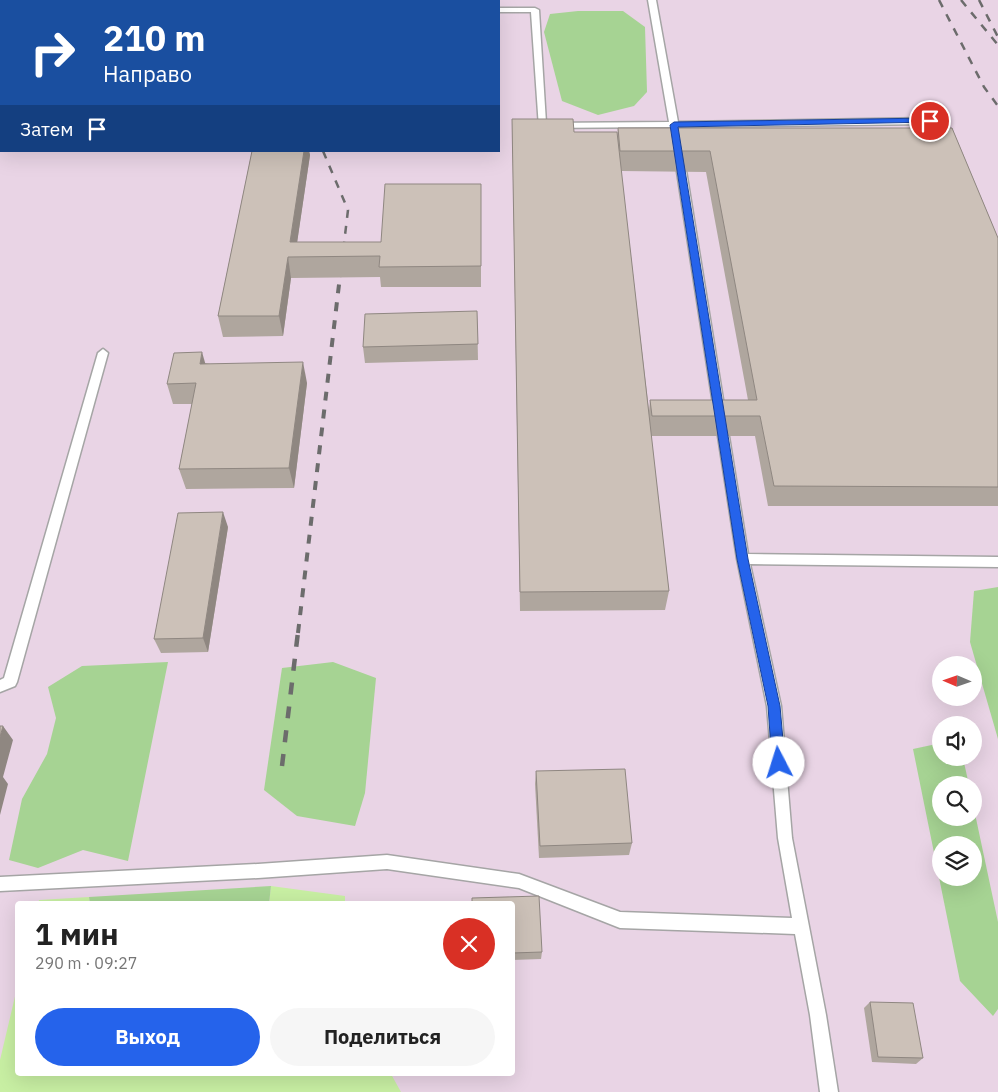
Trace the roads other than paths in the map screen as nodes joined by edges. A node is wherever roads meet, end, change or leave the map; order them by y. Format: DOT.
graph roads {
  1 [pos="652,0"];
  2 [pos="500,10"];
  3 [pos="930,121"];
  4 [pos="674,125"];
  5 [pos="103,353"];
  6 [pos="743,559"];
  7 [pos="998,562"];
  8 [pos="0,686"];
  9 [pos="0,884"];
  10 [pos="801,926"];
  11 [pos="829,1092"];
  1 -- 4 [label="lane"];
  2 -- 4 [label="lane"];
  3 -- 4 [label="lane"];
  4 -- 6 [label="lane"];
  5 -- 8 [label="lane"];
  6 -- 7 [label="lane"];
  6 -- 10 [label="lane"];
  9 -- 10 [label="lane"];
  10 -- 11 [label="lane"];
}
